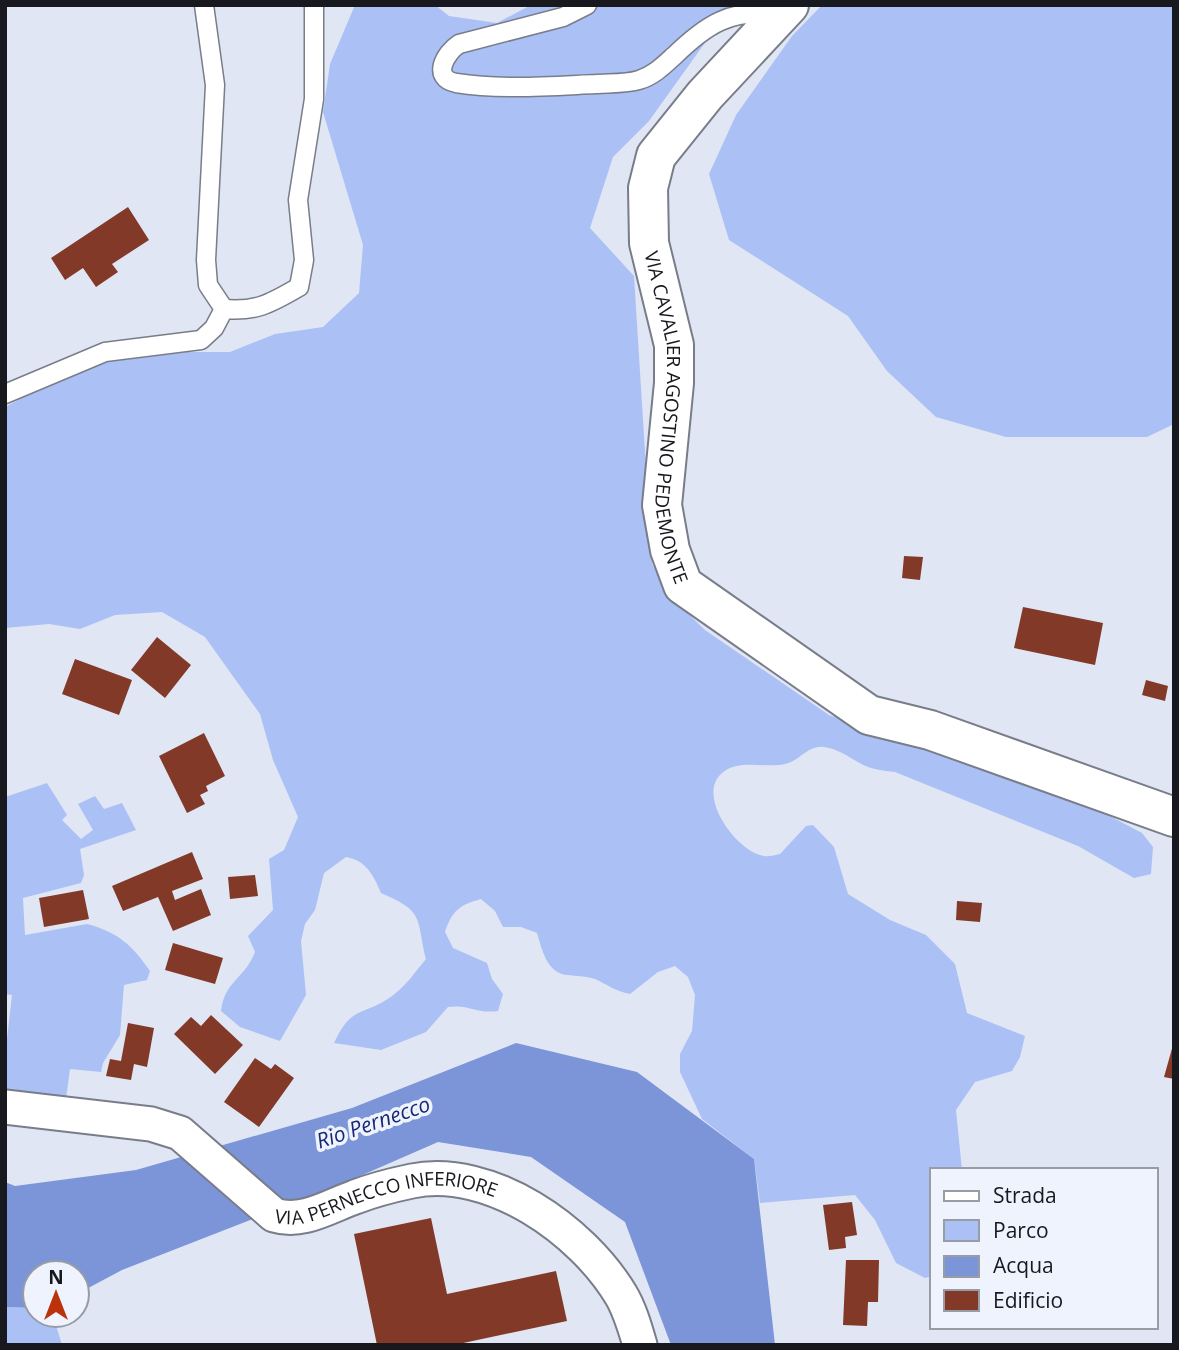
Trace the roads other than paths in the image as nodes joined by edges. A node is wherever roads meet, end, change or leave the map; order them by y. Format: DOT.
graph roads {
  1 [pos="204,5"];
  2 [pos="212,5"];
  3 [pos="314,5"];
  4 [pos="587,5"];
  5 [pos="784,10"];
  6 [pos="207,30"];
  7 [pos="224,309"];
  8 [pos="5,394"];
  9 [pos="1174,817"];
  10 [pos="5,1107"];
  11 [pos="640,1345"];
  1 -- 6 [label="lane"];
  2 -- 6 [label="lane"];
  3 -- 7 [label="lane"];
  4 -- 5 [label="lane"];
  5 -- 9 [label="main road, VIA CAVALIER AGOSTINO PEDEMONTE"];
  6 -- 7 [label="lane"];
  7 -- 8 [label="lane"];
  10 -- 11 [label="street, VIA PERNECCO INFERIORE"];
}
